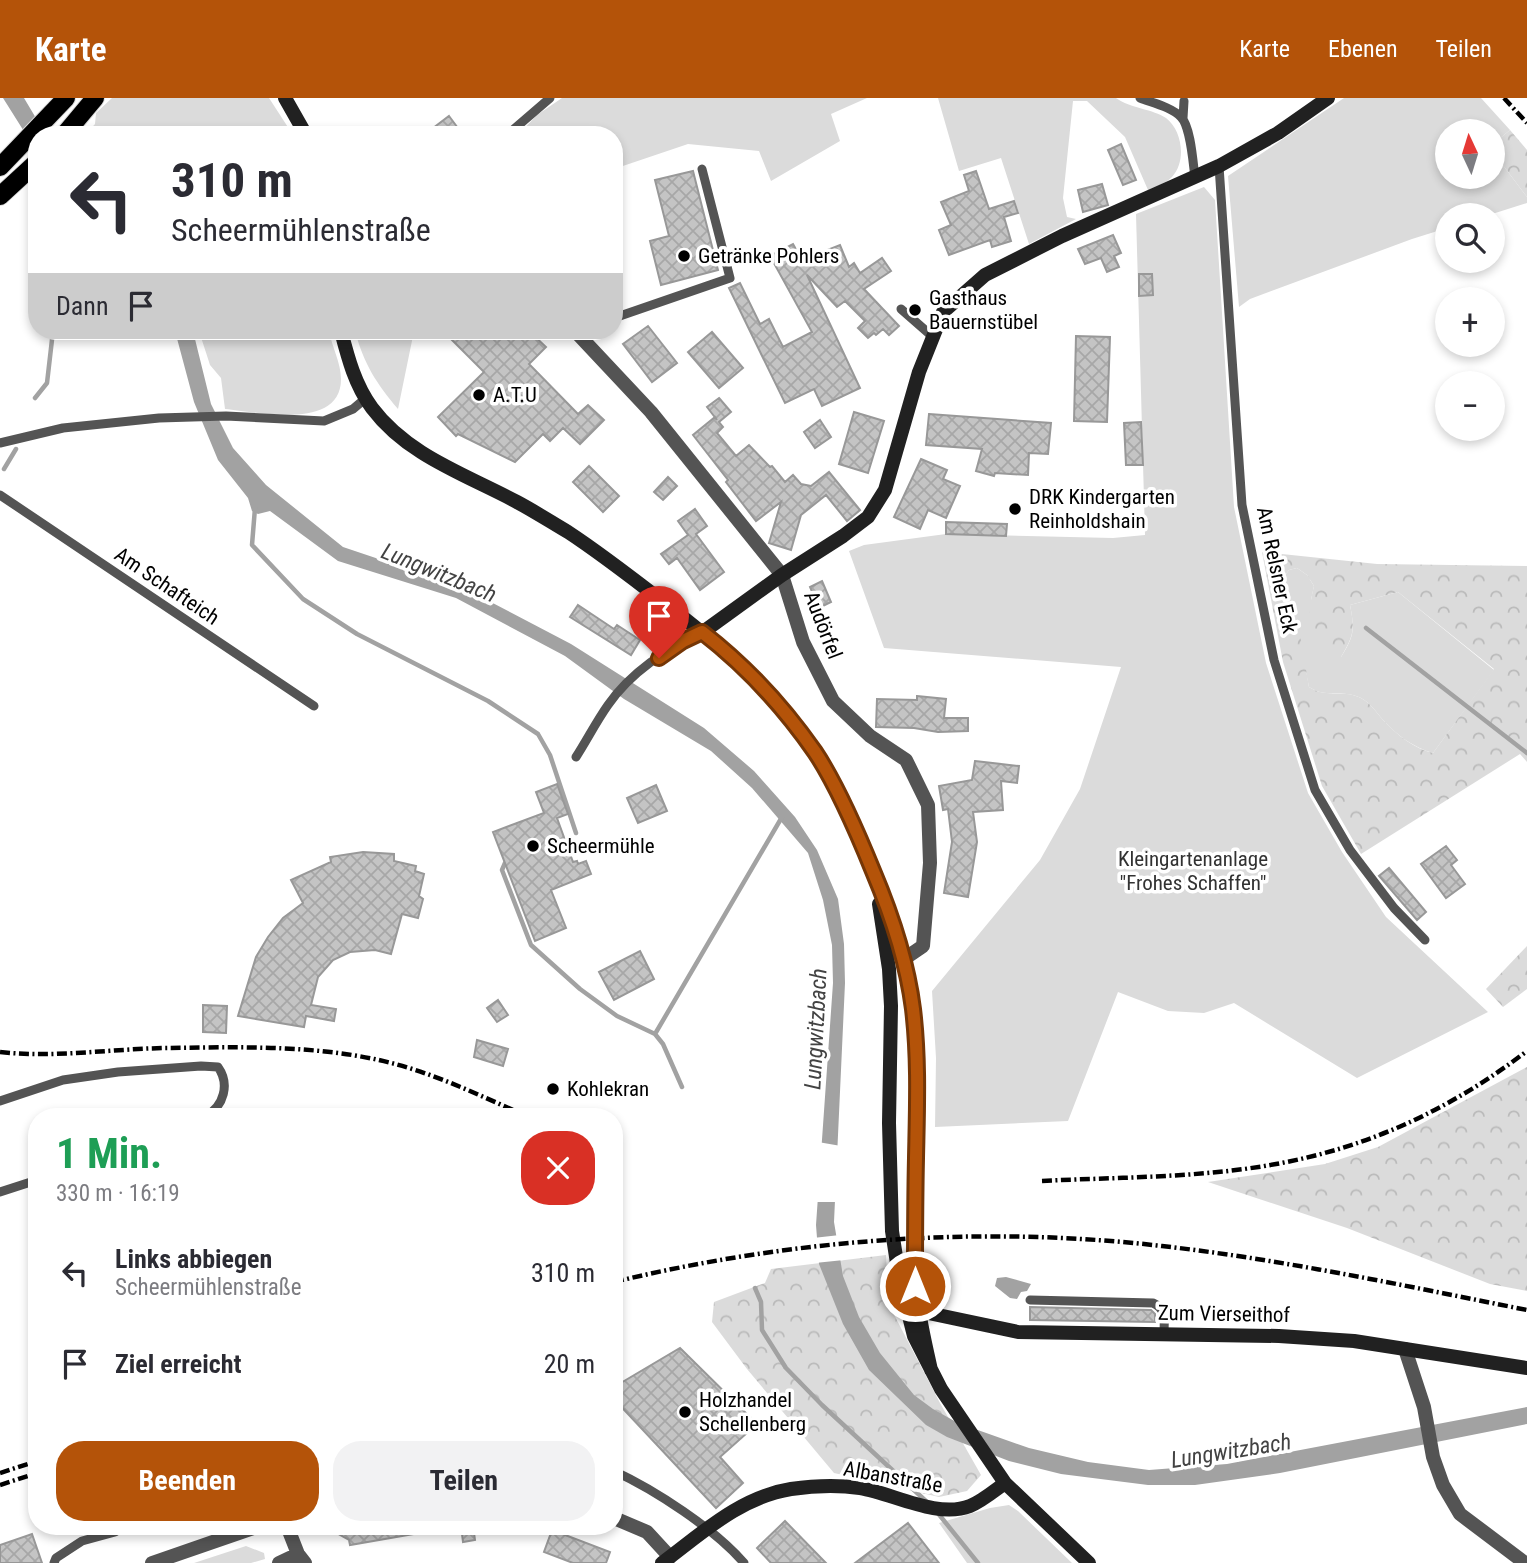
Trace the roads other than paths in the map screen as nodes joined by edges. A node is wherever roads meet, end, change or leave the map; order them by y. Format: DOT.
graph roads {
  1 [pos="95,98"];
  2 [pos="285,98"];
  3 [pos="550,98"];
  4 [pos="1140,98"];
  5 [pos="1328,98"];
  6 [pos="1184,101"];
  7 [pos="61,105"];
  8 [pos="1183,118"];
  9 [pos="41,126"];
  10 [pos="72,126"];
  11 [pos="301,126"];
  12 [pos="517,126"];
  13 [pos="28,139"];
  14 [pos="4,164"];
  15 [pos="1219,166"];
  16 [pos="702,169"];
  17 [pos="28,171"];
  18 [pos="1195,178"];
  19 [pos="0,196"];
  20 [pos="901,309"];
  21 [pos="623,315"];
  22 [pos="933,337"];
  23 [pos="343,340"];
  24 [pos="584,340"];
  25 [pos="366,398"];
  26 [pos="0,443"];
  27 [pos="0,495"];
  28 [pos="782,575"];
  29 [pos="702,632"];
  30 [pos="314,706"];
  31 [pos="576,757"];
  32 [pos="872,869"];
  33 [pos="1425,940"];
  34 [pos="904,959"];
  35 [pos="0,1101"];
  36 [pos="216,1108"];
  37 [pos="28,1183"];
  38 [pos="0,1192"];
  39 [pos="1030,1300"];
  40 [pos="913,1312"];
  41 [pos="1164,1334"];
  42 [pos="1405,1349"];
  43 [pos="1527,1368"];
  44 [pos="623,1476"];
  45 [pos="1005,1483"];
  46 [pos="623,1522"];
  47 [pos="705,1529"];
  48 [pos="104,1535"];
  49 [pos="233,1535"];
  50 [pos="291,1535"];
  51 [pos="302,1559"];
  52 [pos="666,1560"];
  53 [pos="54,1563"];
  54 [pos="152,1563"];
  55 [pos="279,1563"];
  56 [pos="744,1563"];
  57 [pos="1089,1563"];
  58 [pos="1525,1563"];
  1 -- 10 [label="main road"];
  2 -- 11 [label="main road"];
  3 -- 12 [label="lane"];
  4 -- 8 [label="lane"];
  5 -- 15 [label="main road"];
  6 -- 8 [label="lane"];
  7 -- 9 [label="main road"];
  8 -- 18 [label="lane"];
  13 -- 14 [label="main road"];
  15 -- 18 [label="main road"];
  15 -- 33 [label="lane, Am Relsner Eck"];
  16 -- 21 [label="lane"];
  17 -- 19 [label="main road"];
  18 -- 22 [label="main road"];
  20 -- 22 [label="lane"];
  22 -- 28 [label="main road"];
  23 -- 25 [label="main road"];
  24 -- 28 [label="street, Audörfel"];
  25 -- 26 [label="lane"];
  25 -- 29 [label="main road"];
  27 -- 30 [label="lane, Am Schafteich"];
  28 -- 29 [label="main road"];
  28 -- 34 [label="street, Audörfel"];
  29 -- 31 [label="lane"];
  29 -- 32 [label="main road"];
  32 -- 34 [label="main road"];
  32 -- 40 [label="main road"];
  34 -- 40 [label="main road"];
  35 -- 36 [label="lane"];
  37 -- 38 [label="lane"];
  39 -- 41 [label="lane"];
  40 -- 41 [label="main road, Zum Vierseithof"];
  40 -- 45 [label="main road"];
  41 -- 42 [label="main road, Zum Vierseithof"];
  42 -- 43 [label="main road, Zum Vierseithof"];
  42 -- 58 [label="street"];
  44 -- 47 [label="lane"];
  45 -- 47 [label="main road, Albanstraße"];
  45 -- 57 [label="main road"];
  46 -- 52 [label="street"];
  47 -- 52 [label="main road, Albanstraße"];
  47 -- 56 [label="lane"];
  48 -- 53 [label="lane"];
  49 -- 54 [label="street"];
  50 -- 51 [label="street"];
  51 -- 55 [label="street"];
}
